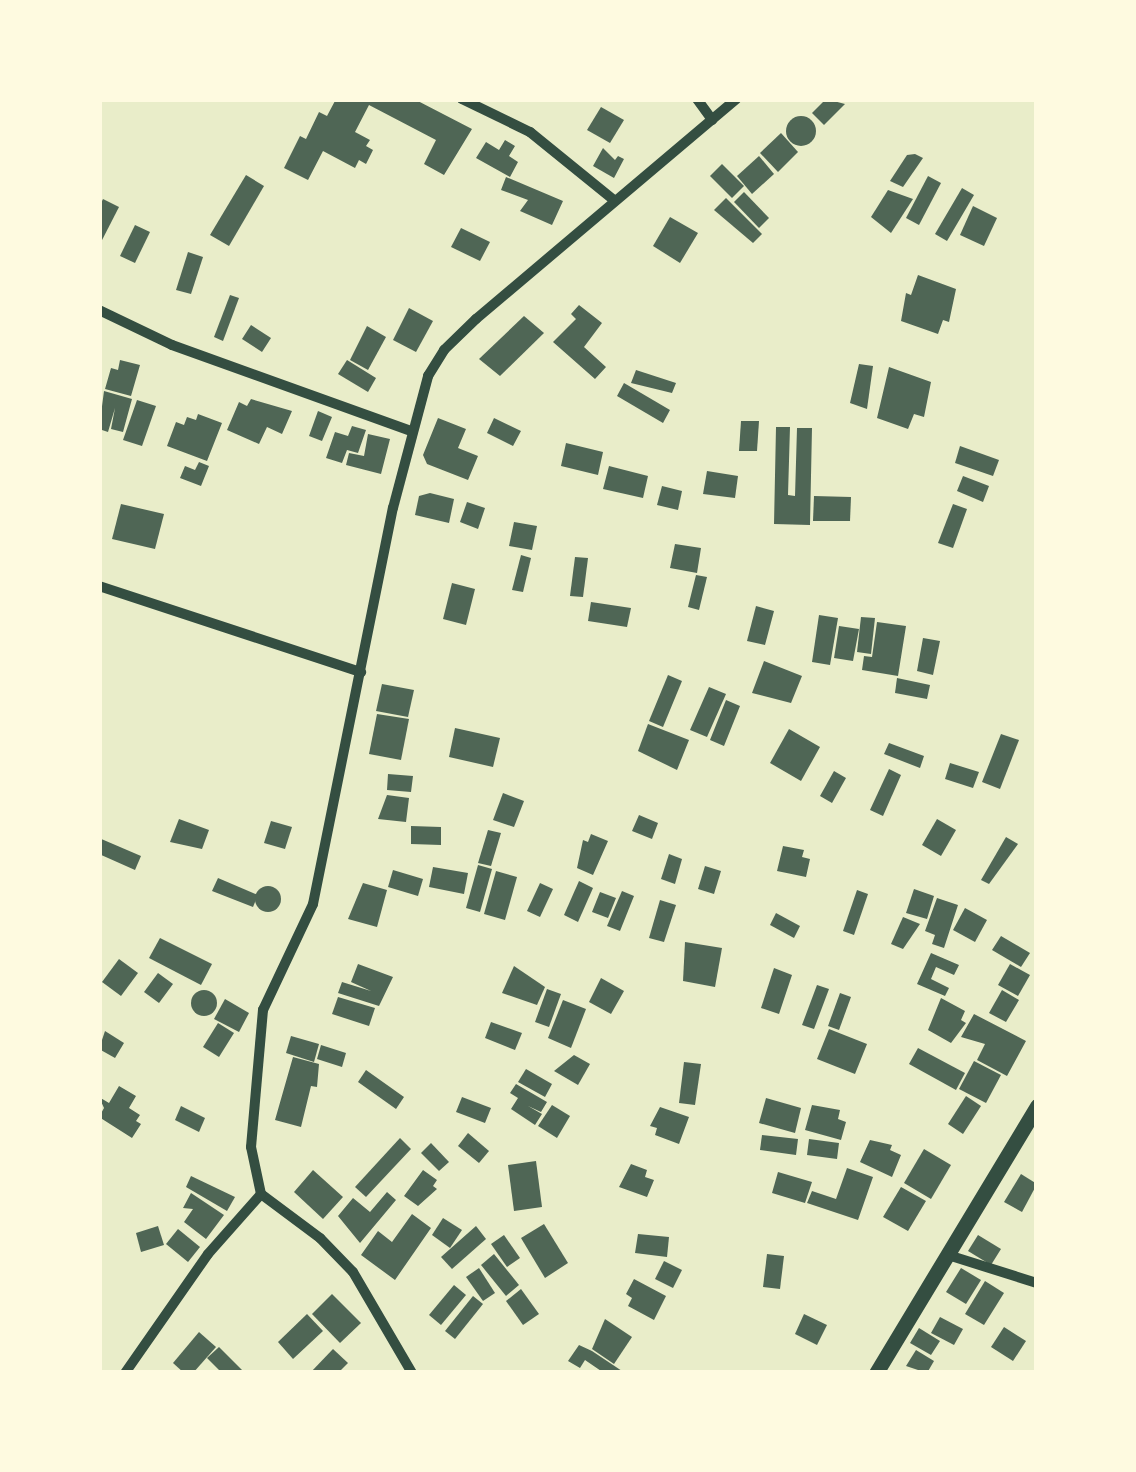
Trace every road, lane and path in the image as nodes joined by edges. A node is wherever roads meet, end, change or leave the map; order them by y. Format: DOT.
graph roads {
  1 [pos="462,99"];
  2 [pos="697,99"];
  3 [pos="736,99"];
  4 [pos="712,120"];
  5 [pos="615,201"];
  6 [pos="99,310"];
  7 [pos="411,431"];
  8 [pos="99,586"];
  9 [pos="361,673"];
  10 [pos="1037,1106"];
  11 [pos="261,1194"];
  12 [pos="948,1255"];
  13 [pos="1037,1283"];
  14 [pos="125,1373"];
  15 [pos="412,1373"];
  16 [pos="876,1373"];
  1 -- 5 [label="street"];
  2 -- 4 [label="street"];
  3 -- 4 [label="street"];
  4 -- 5 [label="street"];
  5 -- 7 [label="street"];
  6 -- 7 [label="street"];
  7 -- 9 [label="street"];
  8 -- 9 [label="street"];
  9 -- 11 [label="street"];
  10 -- 12 [label="main road"];
  11 -- 14 [label="street"];
  11 -- 15 [label="street"];
  12 -- 13 [label="street"];
  12 -- 16 [label="main road"];
}
